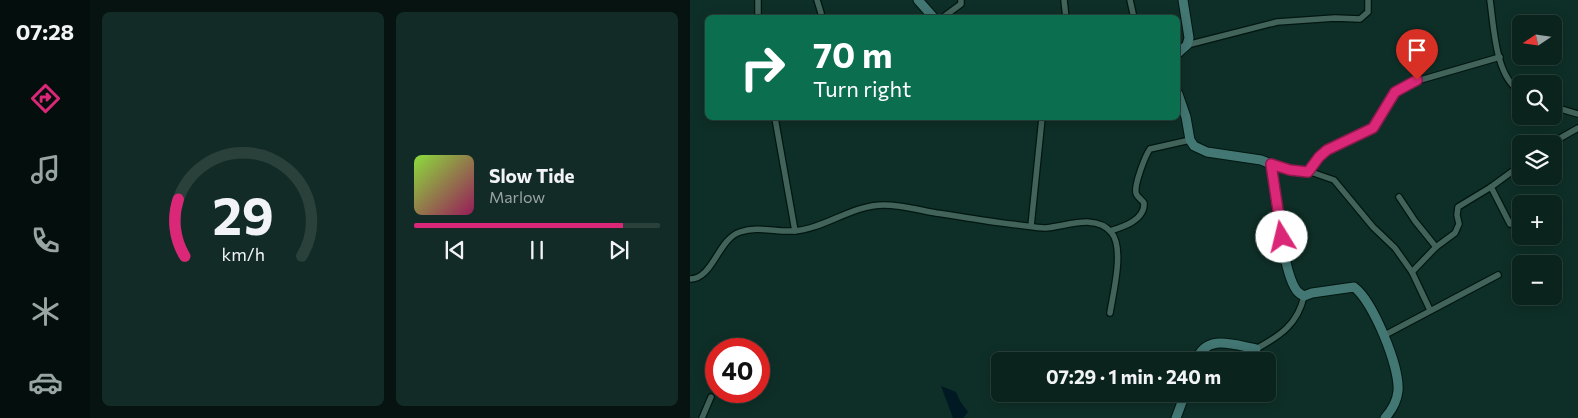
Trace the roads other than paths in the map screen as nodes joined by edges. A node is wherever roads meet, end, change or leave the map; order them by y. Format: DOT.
graph roads {
  1 [pos="758,0"];
  2 [pos="817,0"];
  3 [pos="918,0"];
  4 [pos="961,0"];
  5 [pos="1064,0"];
  6 [pos="1130,0"];
  7 [pos="1183,0"];
  8 [pos="1368,0"];
  9 [pos="1490,0"];
  10 [pos="821,14"];
  11 [pos="758,15"];
  12 [pos="931,15"];
  13 [pos="946,15"];
  14 [pos="1066,15"];
  15 [pos="1133,15"];
  16 [pos="1187,45"];
  17 [pos="1180,51"];
  18 [pos="1500,57"];
  19 [pos="1512,85"];
  20 [pos="1180,100"];
  21 [pos="1562,109"];
  22 [pos="1578,114"];
  23 [pos="774,120"];
  24 [pos="1042,120"];
  25 [pos="1578,128"];
  26 [pos="1562,137"];
  27 [pos="1190,140"];
  28 [pos="1271,164"];
  29 [pos="1512,171"];
  30 [pos="1308,172"];
  31 [pos="1491,186"];
  32 [pos="1399,197"];
  33 [pos="1510,224"];
  34 [pos="1031,226"];
  35 [pos="795,231"];
  36 [pos="1110,231"];
  37 [pos="1436,247"];
  38 [pos="1412,272"];
  39 [pos="1498,275"];
  40 [pos="690,279"];
  41 [pos="1304,296"];
  42 [pos="1430,310"];
  43 [pos="1110,313"];
  44 [pos="1383,336"];
  45 [pos="1256,349"];
  46 [pos="1200,352"];
  47 [pos="1182,402"];
  48 [pos="708,403"];
  49 [pos="702,418"];
  50 [pos="1176,418"];
  51 [pos="1385,418"];
  1 -- 11 [label="street"];
  2 -- 10 [label="street"];
  3 -- 12 [label="street"];
  4 -- 13 [label="street"];
  5 -- 14 [label="street"];
  6 -- 15 [label="street"];
  7 -- 16 [label="street"];
  8 -- 16 [label="street"];
  9 -- 18 [label="street"];
  16 -- 17 [label="street"];
  18 -- 19 [label="street"];
  18 -- 30 [label="street"];
  20 -- 27 [label="street"];
  21 -- 22 [label="street"];
  23 -- 35 [label="street"];
  24 -- 34 [label="street"];
  25 -- 26 [label="street"];
  27 -- 28 [label="street"];
  27 -- 36 [label="street"];
  28 -- 30 [label="street"];
  28 -- 41 [label="street"];
  29 -- 31 [label="street"];
  30 -- 38 [label="street"];
  31 -- 33 [label="street"];
  31 -- 37 [label="street"];
  32 -- 37 [label="street"];
  34 -- 35 [label="street"];
  34 -- 36 [label="street"];
  35 -- 40 [label="street"];
  36 -- 43 [label="street"];
  37 -- 38 [label="street"];
  38 -- 42 [label="street"];
  39 -- 42 [label="street"];
  41 -- 44 [label="street"];
  41 -- 45 [label="street"];
  42 -- 44 [label="street"];
  44 -- 51 [label="street"];
  45 -- 46 [label="street"];
  47 -- 50 [label="street"];
  48 -- 49 [label="street"];
}
